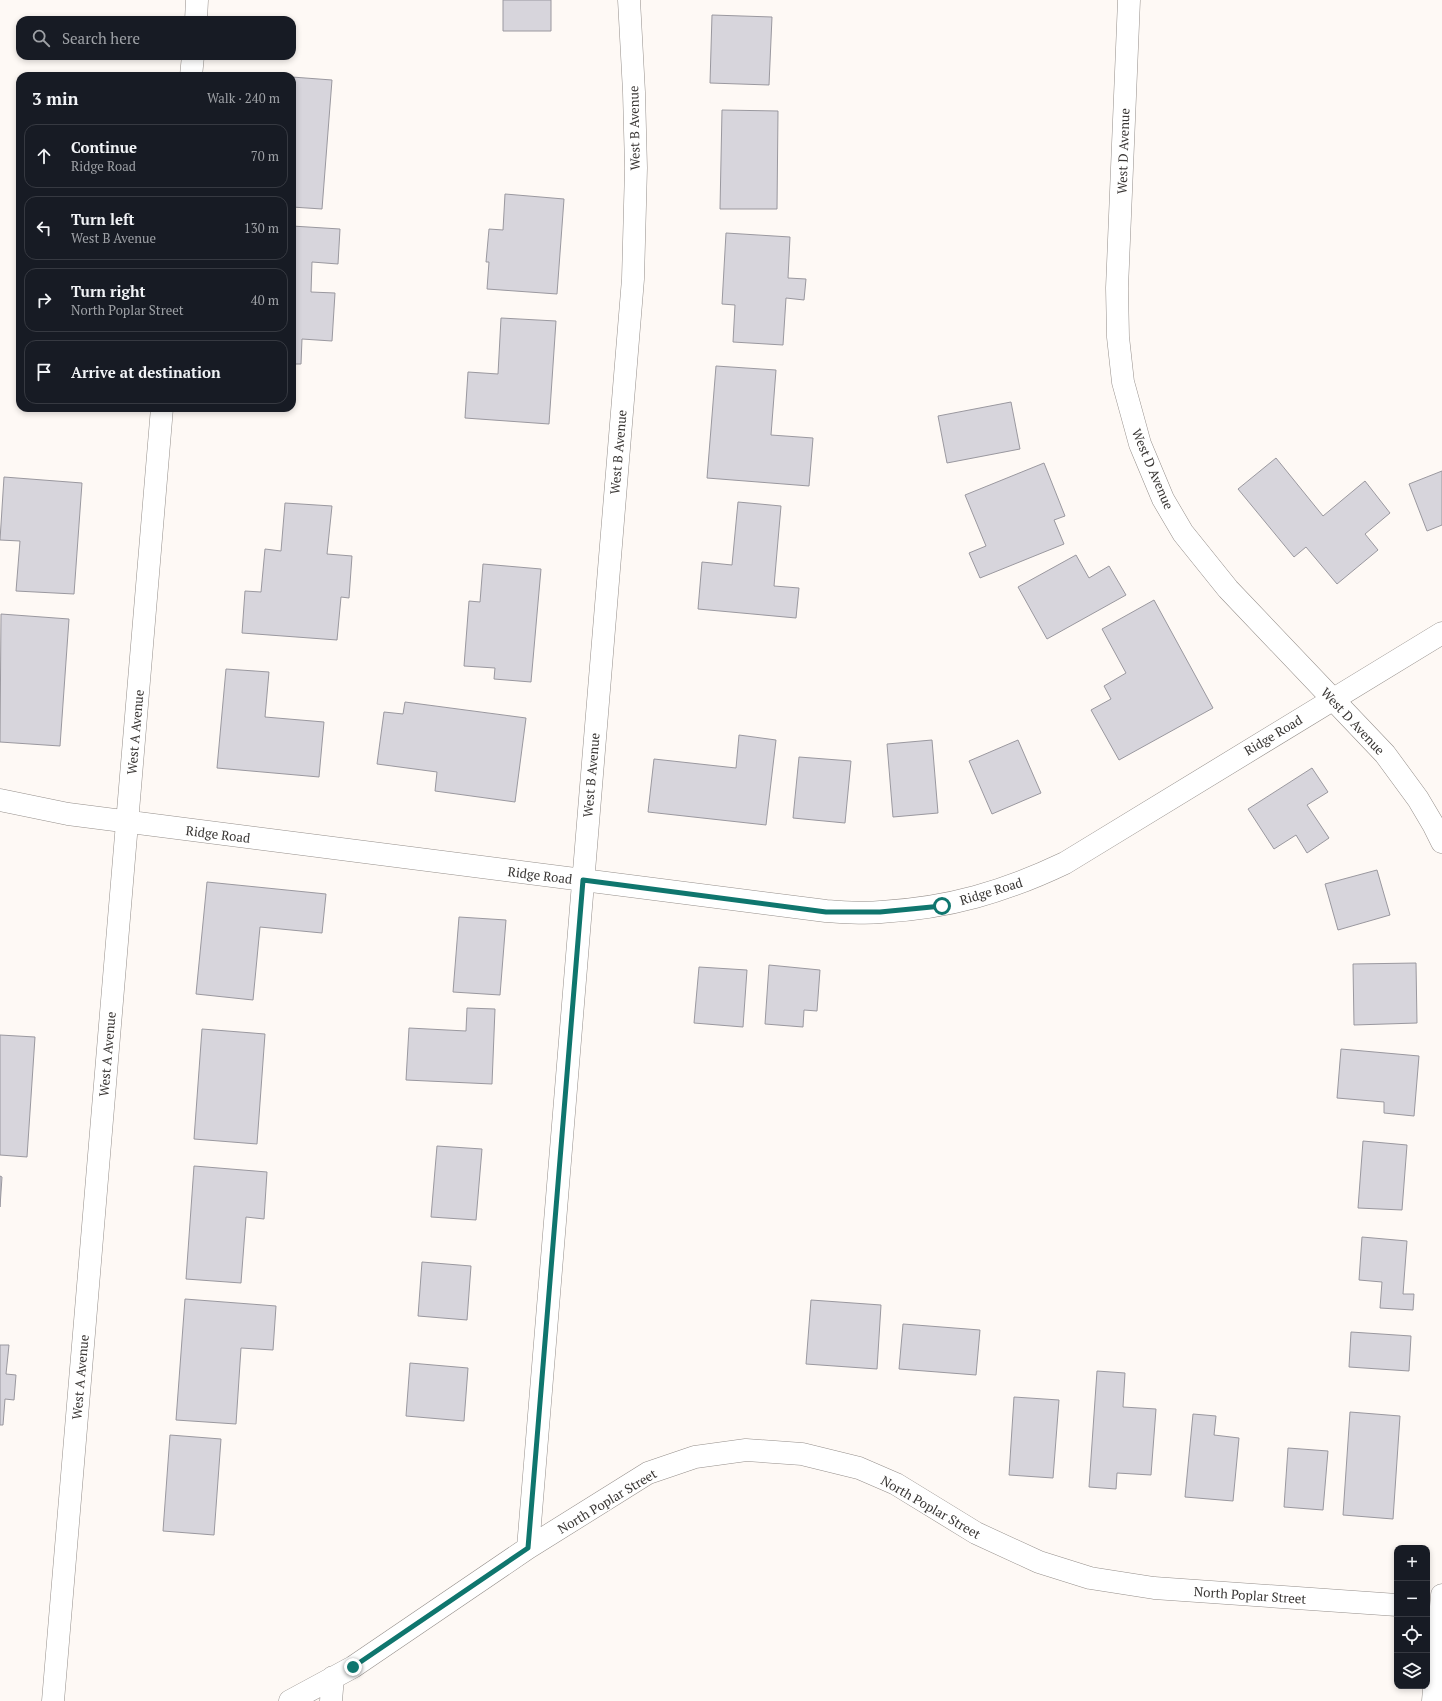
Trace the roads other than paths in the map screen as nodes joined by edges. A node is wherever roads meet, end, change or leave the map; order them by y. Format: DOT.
graph roads {
  1 [pos="197,0"];
  2 [pos="629,0"];
  3 [pos="1129,0"];
  4 [pos="196,16"];
  5 [pos="193,60"];
  6 [pos="191,72"];
  7 [pos="162,412"];
  8 [pos="1442,633"];
  9 [pos="1333,699"];
  10 [pos="0,800"];
  11 [pos="127,822"];
  12 [pos="1442,842"];
  13 [pos="583,880"];
  14 [pos="528,1548"];
  15 [pos="1438,1605"];
  16 [pos="1394,1606"];
  17 [pos="333,1678"];
  18 [pos="53,1701"];
  19 [pos="290,1701"];
  20 [pos="331,1701"];
  21 [pos="1433,1701"];
  1 -- 4 [label="street"];
  2 -- 13 [label="street, West B Avenue"];
  3 -- 9 [label="street, West D Avenue"];
  5 -- 6 [label="street"];
  7 -- 11 [label="street, West A Avenue"];
  8 -- 9 [label="street, Ridge Road"];
  9 -- 12 [label="street, West D Avenue"];
  9 -- 13 [label="street, Ridge Road"];
  10 -- 11 [label="street, Ridge Road"];
  11 -- 13 [label="street, Ridge Road"];
  11 -- 18 [label="street, West A Avenue"];
  13 -- 14 [label="street, West B Avenue"];
  14 -- 16 [label="street, North Poplar Street"];
  14 -- 17 [label="street, North Poplar Street"];
  15 -- 21 [label="street"];
  17 -- 19 [label="street, North Poplar Street"];
  17 -- 20 [label="street"];
}
